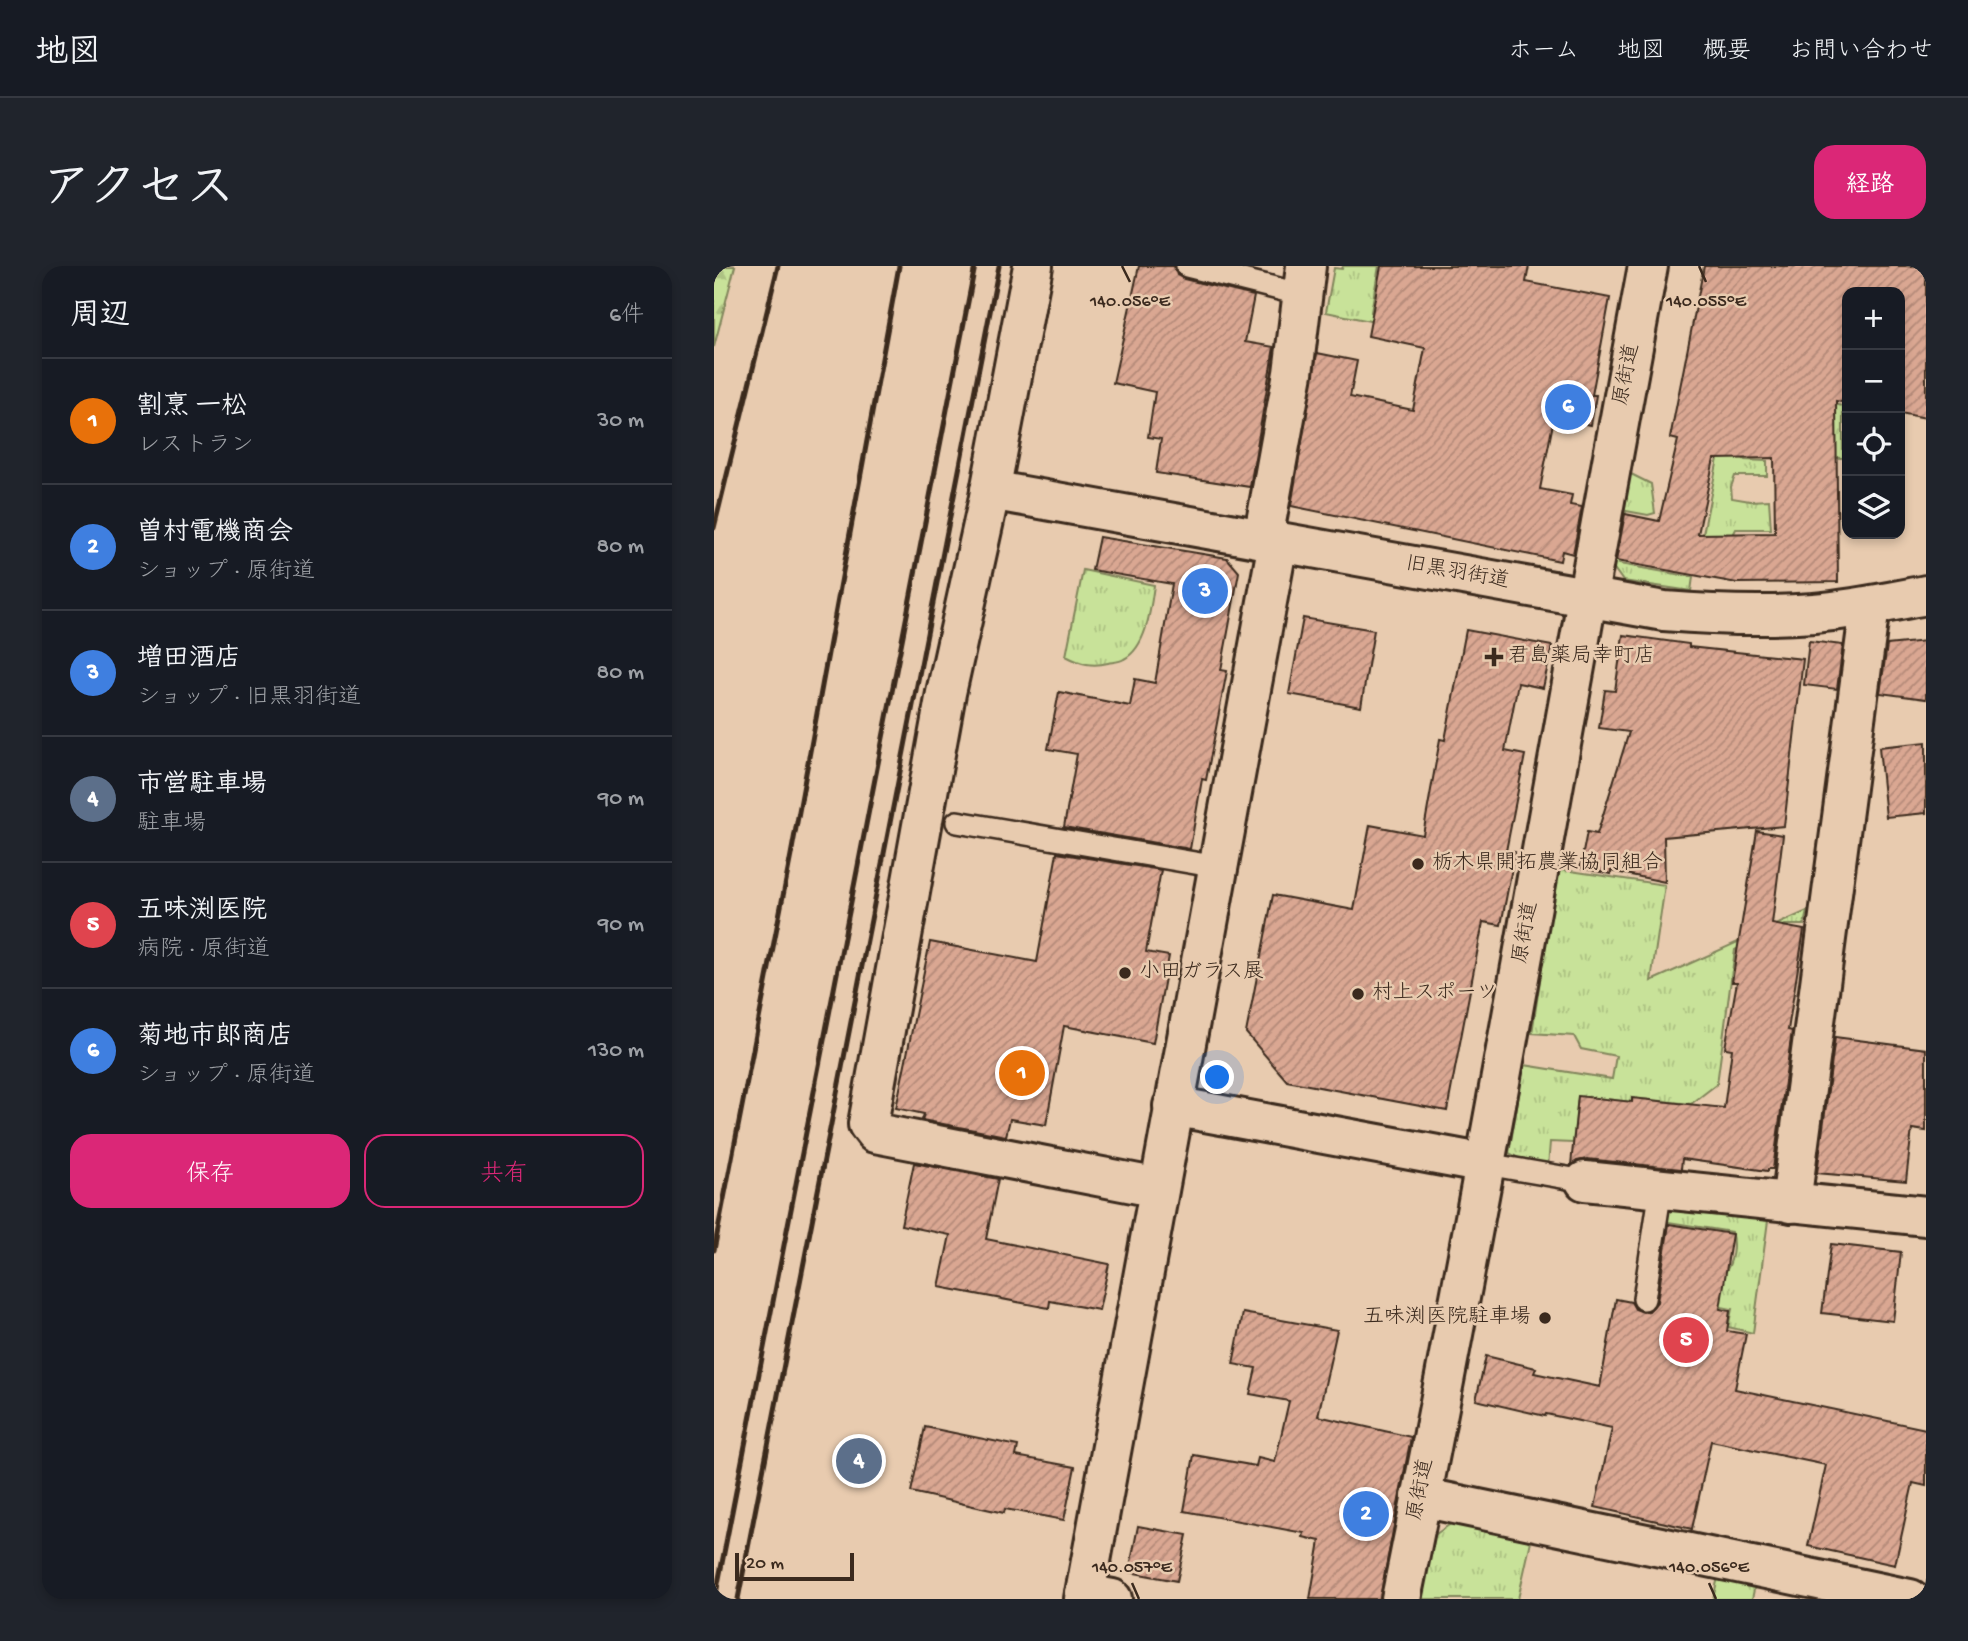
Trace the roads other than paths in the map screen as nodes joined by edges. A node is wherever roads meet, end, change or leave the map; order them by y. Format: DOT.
graph roads {
  1 [pos="1033,266"];
  2 [pos="1187,266"];
  3 [pos="1648,266"];
  4 [pos="1305,280"];
  5 [pos="990,490"];
  6 [pos="1270,540"];
  7 [pos="1926,594"];
  8 [pos="1586,598"];
  9 [pos="1870,606"];
  10 [pos="957,822"];
  11 [pos="1218,867"];
  12 [pos="1173,1106"];
  13 [pos="1486,1164"];
  14 [pos="1585,1181"];
  15 [pos="1158,1188"];
  16 [pos="1661,1188"];
  17 [pos="1791,1203"];
  18 [pos="1926,1216"];
  19 [pos="1644,1299"];
  20 [pos="1421,1497"];
  21 [pos="1093,1597"];
  22 [pos="1401,1599"];
  23 [pos="1910,1599"];
  1 -- 5 [label="street"];
  2 -- 4 [label="lane"];
  3 -- 8 [label="street, 原街道"];
  4 -- 6 [label="street"];
  5 -- 6 [label="street, 旧黒羽街道"];
  5 -- 15 [label="street"];
  6 -- 8 [label="street, 旧黒羽街道"];
  6 -- 11 [label="street"];
  7 -- 9 [label="street, 旧黒羽街道"];
  8 -- 9 [label="street, 旧黒羽街道"];
  8 -- 13 [label="street, 原街道"];
  9 -- 17 [label="street"];
  10 -- 11 [label="lane"];
  11 -- 12 [label="street"];
  12 -- 13 [label="street"];
  12 -- 15 [label="street"];
  13 -- 14 [label="lane"];
  13 -- 20 [label="street, 原街道"];
  14 -- 16 [label="street"];
  15 -- 21 [label="street"];
  16 -- 17 [label="street"];
  16 -- 19 [label="lane"];
  17 -- 18 [label="street"];
  20 -- 22 [label="street, 原街道"];
  20 -- 23 [label="street"];
}
